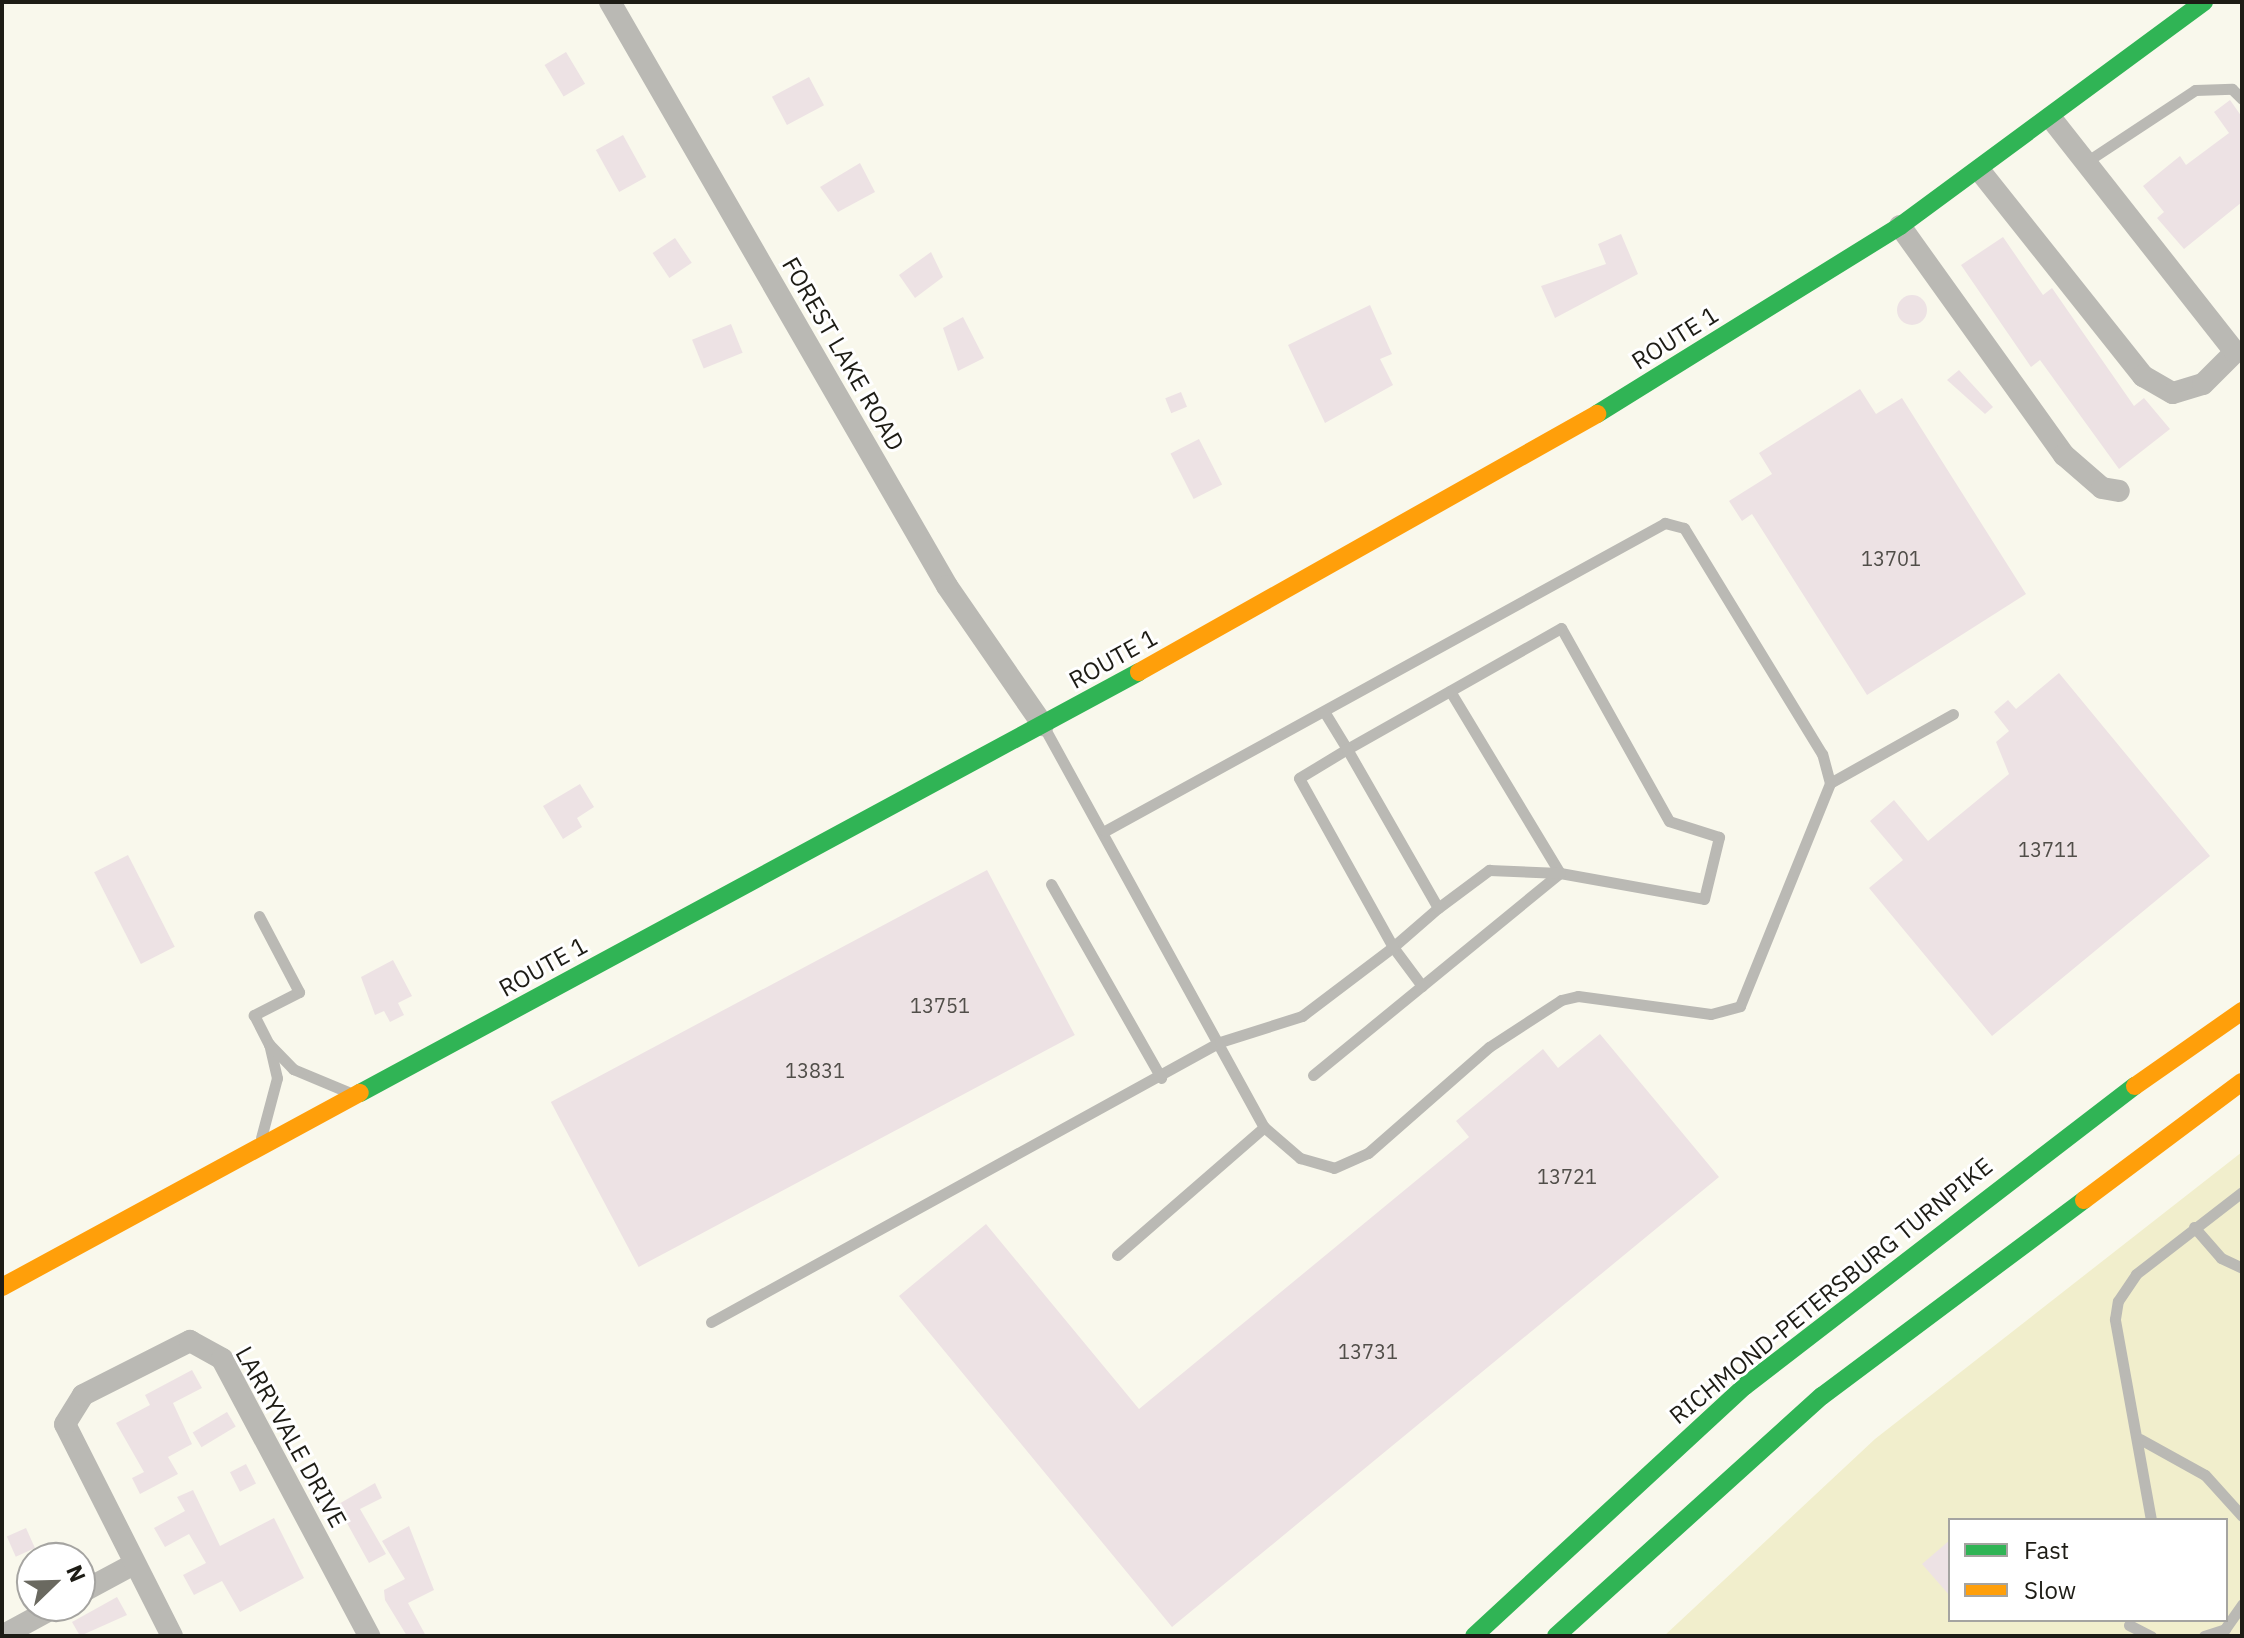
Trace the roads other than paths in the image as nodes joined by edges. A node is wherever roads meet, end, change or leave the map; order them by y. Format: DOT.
graph roads {
  1 [pos="610,2"];
  2 [pos="2204,2"];
  3 [pos="2242,99"];
  4 [pos="2051,118"];
  5 [pos="2086,162"];
  6 [pos="1980,171"];
  7 [pos="1900,226"];
  8 [pos="2119,491"];
  9 [pos="1450,691"];
  10 [pos="1325,713"];
  11 [pos="1953,714"];
  12 [pos="1043,725"];
  13 [pos="1347,749"];
  14 [pos="1830,783"];
  15 [pos="1105,831"];
  16 [pos="1560,873"];
  17 [pos="1051,884"];
  18 [pos="1438,908"];
  19 [pos="259,916"];
  20 [pos="1393,947"];
  21 [pos="1422,986"];
  22 [pos="2242,1011"];
  23 [pos="1220,1042"];
  24 [pos="269,1044"];
  25 [pos="1313,1075"];
  26 [pos="1161,1078"];
  27 [pos="2242,1082"];
  28 [pos="356,1095"];
  29 [pos="1264,1127"];
  30 [pos="259,1147"];
  31 [pos="2242,1192"];
  32 [pos="2194,1227"];
  33 [pos="1117,1255"];
  34 [pos="2242,1268"];
  35 [pos="2,1287"];
  36 [pos="711,1322"];
  37 [pos="2140,1439"];
  38 [pos="2242,1516"];
  39 [pos="2151,1518"];
  40 [pos="134,1564"];
  41 [pos="96,1584"];
  42 [pos="2242,1604"];
  43 [pos="28,1622"];
  44 [pos="2128,1627"];
  45 [pos="2223,1633"];
  46 [pos="2,1636"];
  47 [pos="172,1636"];
  48 [pos="369,1636"];
  49 [pos="1474,1636"];
  50 [pos="1556,1636"];
  51 [pos="2151,1636"];
  52 [pos="2204,1636"];
  1 -- 12 [label="street, FOREST LAKE ROAD"];
  2 -- 4 [label="main road, ROUTE 1"];
  3 -- 5 [label="lane"];
  4 -- 5 [label="street"];
  4 -- 6 [label="main road, ROUTE 1"];
  5 -- 6 [label="street"];
  6 -- 7 [label="main road, ROUTE 1"];
  7 -- 8 [label="street"];
  7 -- 12 [label="main road, ROUTE 1"];
  9 -- 13 [label="lane"];
  9 -- 16 [label="lane"];
  9 -- 16 [label="lane"];
  10 -- 13 [label="lane"];
  10 -- 14 [label="lane"];
  10 -- 15 [label="lane"];
  11 -- 14 [label="lane"];
  12 -- 15 [label="lane"];
  12 -- 28 [label="main road, ROUTE 1"];
  13 -- 18 [label="lane"];
  13 -- 20 [label="lane"];
  14 -- 29 [label="lane"];
  15 -- 23 [label="lane"];
  16 -- 18 [label="lane"];
  16 -- 21 [label="lane"];
  17 -- 26 [label="lane"];
  18 -- 20 [label="lane"];
  19 -- 24 [label="lane"];
  20 -- 21 [label="lane"];
  20 -- 23 [label="lane"];
  21 -- 25 [label="lane"];
  22 -- 49 [label="main road, RICHMOND-PETERSBURG TURNPIKE"];
  23 -- 26 [label="lane"];
  23 -- 29 [label="lane"];
  24 -- 28 [label="lane"];
  24 -- 30 [label="lane"];
  26 -- 36 [label="lane"];
  27 -- 50 [label="main road"];
  28 -- 30 [label="main road, ROUTE 1"];
  29 -- 33 [label="lane"];
  30 -- 35 [label="main road, ROUTE 1"];
  31 -- 32 [label="lane"];
  32 -- 34 [label="lane"];
  32 -- 37 [label="lane"];
  37 -- 38 [label="lane"];
  37 -- 39 [label="lane"];
  40 -- 41 [label="street"];
  40 -- 47 [label="street, LARRYVALE DRIVE"];
  40 -- 48 [label="street, LARRYVALE DRIVE"];
  42 -- 45 [label="lane"];
  43 -- 46 [label="street"];
  44 -- 51 [label="lane"];
  45 -- 52 [label="lane"];
}
